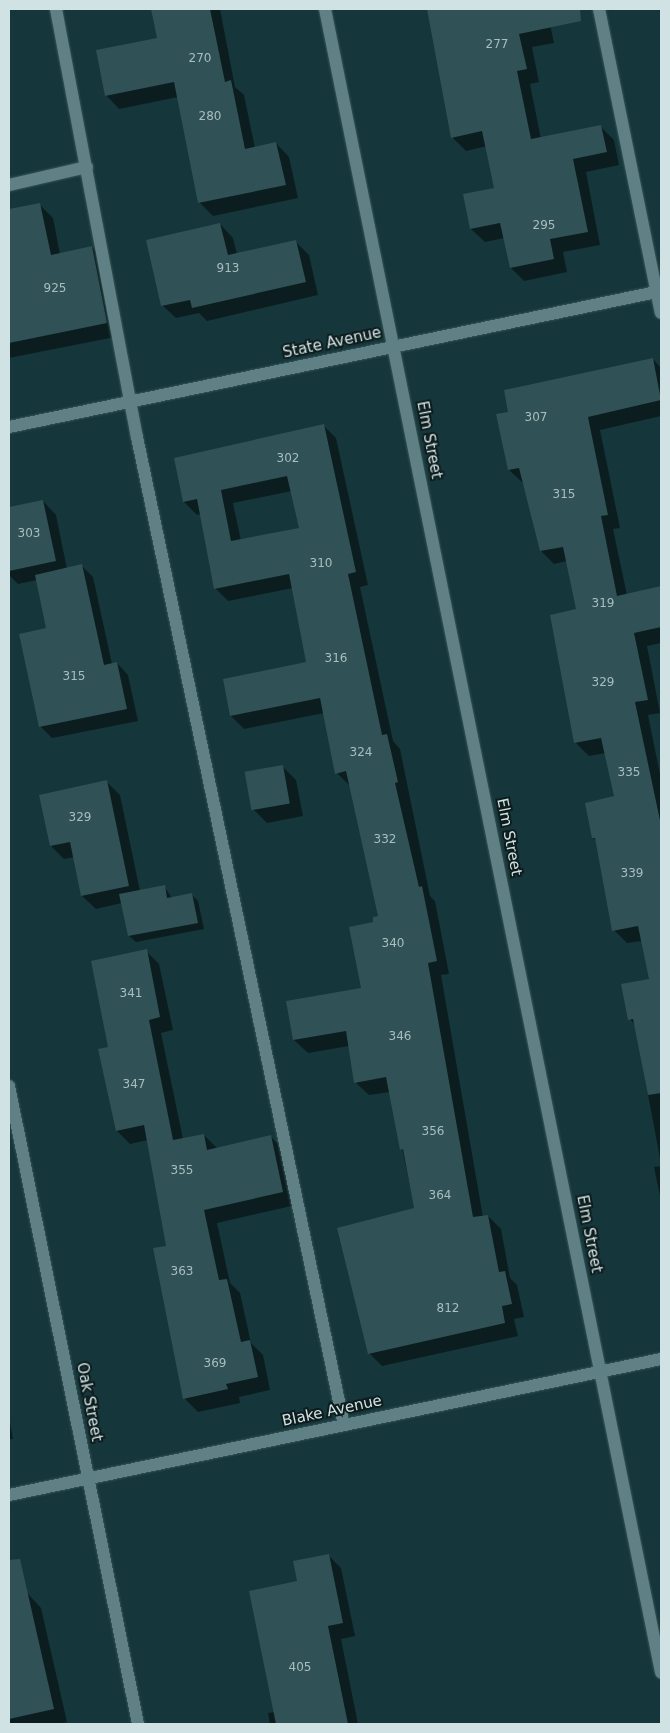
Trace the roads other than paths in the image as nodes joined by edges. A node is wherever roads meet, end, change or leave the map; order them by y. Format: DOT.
graph roads {
  1 [pos="56,9"];
  2 [pos="325,9"];
  3 [pos="599,9"];
  4 [pos="87,167"];
  5 [pos="9,185"];
  6 [pos="659,291"];
  7 [pos="661,313"];
  8 [pos="393,347"];
  9 [pos="129,402"];
  10 [pos="9,427"];
  11 [pos="9,1086"];
  12 [pos="661,1360"];
  13 [pos="600,1372"];
  14 [pos="344,1425"];
  15 [pos="88,1479"];
  16 [pos="9,1495"];
  17 [pos="661,1672"];
  18 [pos="138,1724"];
  1 -- 4 [label="street"];
  2 -- 8 [label="street, Elm Street"];
  3 -- 6 [label="street"];
  4 -- 5 [label="street"];
  4 -- 9 [label="street"];
  6 -- 7 [label="street"];
  6 -- 8 [label="street, State Avenue"];
  8 -- 9 [label="street, State Avenue"];
  8 -- 13 [label="street, Elm Street"];
  9 -- 10 [label="street, State Avenue"];
  9 -- 14 [label="street"];
  11 -- 15 [label="street, Oak Street"];
  12 -- 13 [label="street, Blake Avenue"];
  13 -- 14 [label="street, Blake Avenue"];
  13 -- 17 [label="street, Elm Street"];
  14 -- 15 [label="street, Blake Avenue"];
  15 -- 16 [label="street, Blake Avenue"];
  15 -- 18 [label="street, Oak Street"];
}
